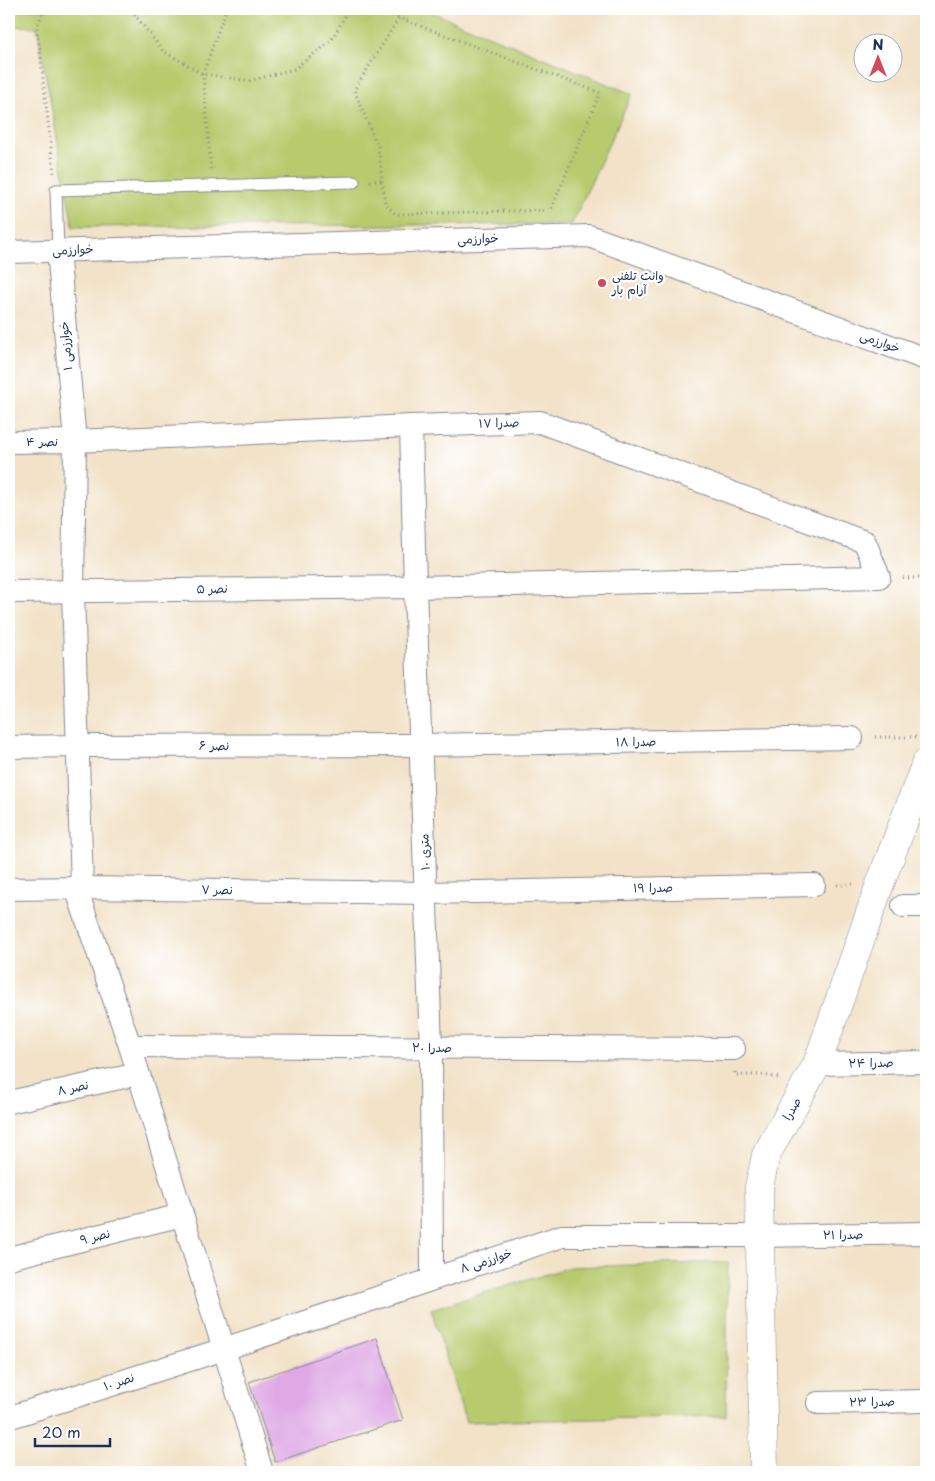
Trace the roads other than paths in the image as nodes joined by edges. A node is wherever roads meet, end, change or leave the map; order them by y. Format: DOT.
graph roads {
  1 [pos="354,182"];
  2 [pos="58,250"];
  3 [pos="9,252"];
  4 [pos="926,359"];
  5 [pos="411,426"];
  6 [pos="75,441"];
  7 [pos="9,442"];
  8 [pos="880,577"];
  9 [pos="415,586"];
  10 [pos="73,591"];
  11 [pos="9,592"];
  12 [pos="852,738"];
  13 [pos="420,745"];
  14 [pos="78,746"];
  15 [pos="9,748"];
  16 [pos="926,763"];
  17 [pos="814,885"];
  18 [pos="82,888"];
  19 [pos="9,890"];
  20 [pos="426,893"];
  21 [pos="903,906"];
  22 [pos="926,906"];
  23 [pos="130,1046"];
  24 [pos="431,1048"];
  25 [pos="734,1049"];
  26 [pos="926,1062"];
  27 [pos="138,1074"];
  28 [pos="812,1074"];
  29 [pos="9,1102"];
  30 [pos="182,1215"];
  31 [pos="926,1233"];
  32 [pos="759,1236"];
  33 [pos="9,1258"];
  34 [pos="432,1278"];
  35 [pos="224,1349"];
  36 [pos="926,1401"];
  37 [pos="818,1403"];
  38 [pos="14,1416"];
  39 [pos="262,1472"];
  40 [pos="764,1472"];
  1 -- 2 [label="lane"];
  2 -- 3 [label="street, خوارزمی"];
  2 -- 4 [label="street, خوارزمی"];
  2 -- 6 [label="street, خوارزمی ۱"];
  5 -- 6 [label="street, صدرا ۱۷"];
  5 -- 8 [label="street, صدرا ۱۷"];
  5 -- 9 [label="street, ۱۰ متری"];
  6 -- 7 [label="street, نصر ۴"];
  6 -- 10 [label="street, خوارزمی ۱"];
  8 -- 9 [label="street, نصر ۵"];
  9 -- 10 [label="street, نصر ۵"];
  9 -- 13 [label="street, ۱۰ متری"];
  10 -- 11 [label="street, نصر ۵"];
  10 -- 14 [label="street, خوارزمی ۱"];
  12 -- 13 [label="street, صدرا ۱۸"];
  13 -- 14 [label="street, نصر ۶"];
  13 -- 20 [label="street, ۱۰ متری"];
  14 -- 15 [label="street, نصر ۶"];
  14 -- 18 [label="street, خوارزمی ۱"];
  16 -- 28 [label="street, صدرا"];
  17 -- 20 [label="street, صدرا ۱۹"];
  18 -- 19 [label="street, نصر ۷"];
  18 -- 20 [label="street, نصر ۷"];
  18 -- 23 [label="street, خوارزمی ۱"];
  20 -- 24 [label="street, ۱۰ متری"];
  21 -- 22 [label="street"];
  23 -- 24 [label="street, صدرا ۲۰"];
  23 -- 27 [label="street"];
  24 -- 25 [label="street, صدرا ۲۰"];
  24 -- 34 [label="street, ۱۰ متری"];
  26 -- 28 [label="street, صدرا ۲۴"];
  27 -- 29 [label="street, نصر ۸"];
  27 -- 30 [label="street"];
  28 -- 32 [label="street, صدرا"];
  30 -- 33 [label="street, نصر ۹"];
  30 -- 35 [label="street"];
  31 -- 32 [label="street, صدرا ۲۱"];
  32 -- 34 [label="street, خوارزمی ۸"];
  32 -- 40 [label="street, صدرا"];
  34 -- 35 [label="street, خوارزمی ۸"];
  35 -- 38 [label="street, نصر ۱۰"];
  35 -- 39 [label="street"];
  36 -- 37 [label="street, صدرا ۲۳"];
}
